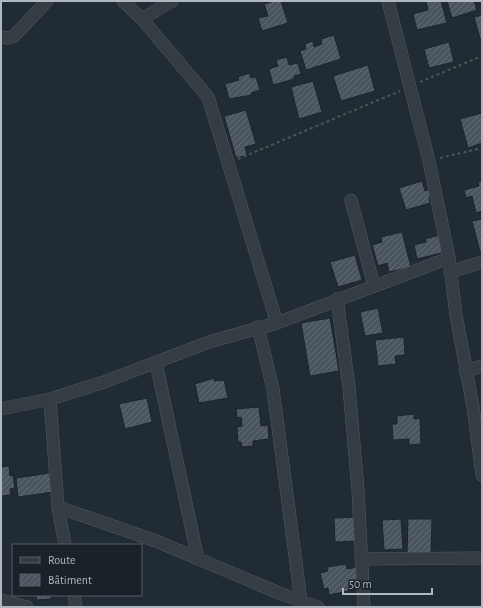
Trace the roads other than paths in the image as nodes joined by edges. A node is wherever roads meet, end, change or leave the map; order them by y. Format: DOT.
graph roads {
  1 [pos="47,1"];
  2 [pos="123,1"];
  3 [pos="172,1"];
  4 [pos="388,1"];
  5 [pos="142,19"];
  6 [pos="1,37"];
  7 [pos="351,200"];
  8 [pos="449,258"];
  9 [pos="482,262"];
  10 [pos="450,272"];
  11 [pos="374,286"];
  12 [pos="337,299"];
  13 [pos="277,323"];
  14 [pos="258,327"];
  15 [pos="156,363"];
  16 [pos="482,366"];
  17 [pos="465,370"];
  18 [pos="50,399"];
  19 [pos="1,409"];
  20 [pos="482,475"];
  21 [pos="58,507"];
  22 [pos="65,544"];
  23 [pos="482,558"];
  24 [pos="198,559"];
  25 [pos="361,559"];
  26 [pos="74,596"];
  27 [pos="1,600"];
  28 [pos="301,601"];
  29 [pos="27,607"];
  30 [pos="76,607"];
  31 [pos="318,607"];
  32 [pos="364,607"];
  1 -- 6 [label="street"];
  2 -- 5 [label="street"];
  3 -- 5 [label="street"];
  4 -- 8 [label="street"];
  5 -- 13 [label="street"];
  7 -- 11 [label="street"];
  8 -- 10 [label="street"];
  8 -- 11 [label="street"];
  9 -- 10 [label="street"];
  10 -- 17 [label="street"];
  11 -- 12 [label="street"];
  12 -- 13 [label="street"];
  12 -- 25 [label="street"];
  13 -- 14 [label="street"];
  14 -- 15 [label="street"];
  14 -- 28 [label="street"];
  15 -- 18 [label="street"];
  15 -- 24 [label="street"];
  16 -- 17 [label="street"];
  17 -- 20 [label="street"];
  18 -- 19 [label="street"];
  18 -- 21 [label="street"];
  21 -- 22 [label="street"];
  21 -- 24 [label="street"];
  23 -- 25 [label="street"];
  24 -- 28 [label="street"];
  25 -- 32 [label="street"];
  26 -- 30 [label="street"];
  27 -- 29 [label="street"];
  28 -- 31 [label="street"];
}
